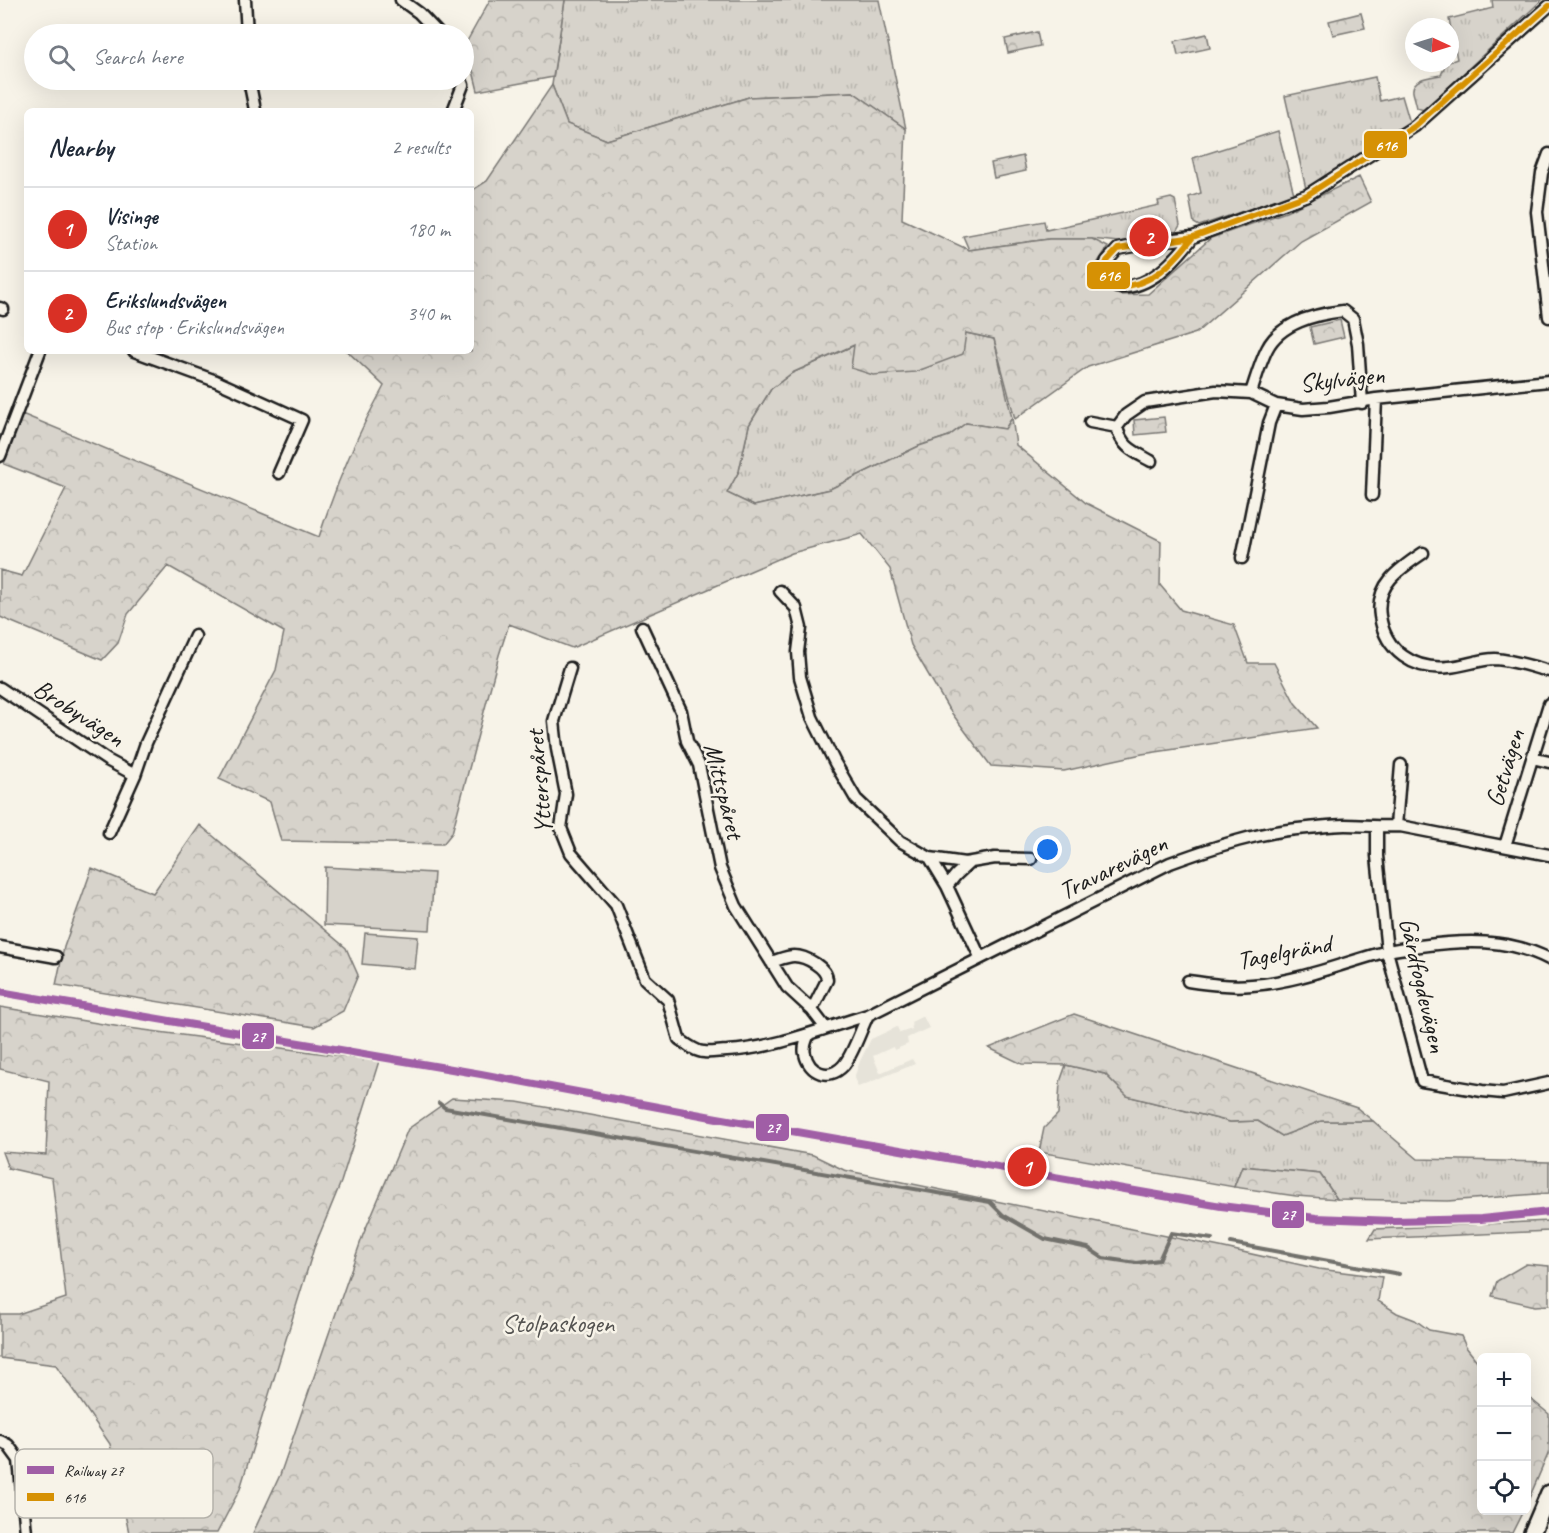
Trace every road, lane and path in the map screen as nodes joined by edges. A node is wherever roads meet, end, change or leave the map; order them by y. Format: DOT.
graph roads {
  1 [pos="245,0"];
  2 [pos="401,0"];
  3 [pos="1549,6"];
  4 [pos="246,24"];
  5 [pos="430,24"];
  6 [pos="251,90"];
  7 [pos="461,90"];
  8 [pos="254,108"];
  9 [pos="454,108"];
  10 [pos="1549,154"];
  11 [pos="1193,237"];
  12 [pos="1549,317"];
  13 [pos="39,354"];
  14 [pos="142,354"];
  15 [pos="1549,381"];
  16 [pos="1251,393"];
  17 [pos="1376,399"];
  18 [pos="1362,403"];
  19 [pos="1276,405"];
  20 [pos="1090,422"];
  21 [pos="1118,427"];
  22 [pos="0,456"];
  23 [pos="1151,462"];
  24 [pos="279,473"];
  25 [pos="1372,495"];
  26 [pos="1423,553"];
  27 [pos="1242,558"];
  28 [pos="780,591"];
  29 [pos="642,627"];
  30 [pos="195,636"];
  31 [pos="570,668"];
  32 [pos="1549,671"];
  33 [pos="0,688"];
  34 [pos="1549,704"];
  35 [pos="1532,758"];
  36 [pos="1549,762"];
  37 [pos="1401,765"];
  38 [pos="135,775"];
  39 [pos="1396,826"];
  40 [pos="1377,828"];
  41 [pos="109,833"];
  42 [pos="1505,846"];
  43 [pos="1549,855"];
  44 [pos="930,858"];
  45 [pos="1031,859"];
  46 [pos="970,862"];
  47 [pos="948,886"];
  48 [pos="0,947"];
  49 [pos="1387,951"];
  50 [pos="56,957"];
  51 [pos="980,957"];
  52 [pos="1549,959"];
  53 [pos="771,962"];
  54 [pos="1188,981"];
  55 [pos="812,1010"];
  56 [pos="867,1015"];
  57 [pos="825,1027"];
  58 [pos="808,1036"];
  59 [pos="679,1040"];
  60 [pos="1549,1083"];
  61 [pos="0,1441"];
  62 [pos="15,1454"];
  63 [pos="1549,1493"];
  64 [pos="25,1518"];
  65 [pos="26,1533"];
  66 [pos="1532,1533"];
  1 -- 4 [label="street"];
  2 -- 5 [label="street"];
  3 -- 11 [label="street"];
  6 -- 8 [label="street"];
  7 -- 9 [label="street"];
  10 -- 12 [label="street"];
  11 -- 11 [label="street"];
  13 -- 22 [label="street"];
  14 -- 24 [label="street"];
  15 -- 17 [label="street, Skylvägen"];
  16 -- 18 [label="street"];
  16 -- 19 [label="street, Skylvägen"];
  16 -- 21 [label="street, Skylvägen"];
  17 -- 18 [label="street, Skylvägen"];
  17 -- 25 [label="street"];
  18 -- 19 [label="street, Skylvägen"];
  19 -- 27 [label="street"];
  20 -- 21 [label="street"];
  21 -- 23 [label="street"];
  26 -- 32 [label="street"];
  28 -- 44 [label="street"];
  29 -- 53 [label="street, Mittspåret"];
  30 -- 38 [label="street, Brobyvägen"];
  31 -- 59 [label="street, Ytterspåret"];
  33 -- 38 [label="street, Brobyvägen"];
  34 -- 35 [label="street, Getvägen"];
  35 -- 36 [label="street"];
  35 -- 42 [label="street, Getvägen"];
  37 -- 39 [label="street"];
  38 -- 41 [label="street, Brobyvägen"];
  39 -- 40 [label="street, Travarevägen"];
  39 -- 42 [label="street, Travarevägen"];
  40 -- 49 [label="street, Gårdfogdevägen"];
  40 -- 51 [label="street, Travarevägen"];
  42 -- 43 [label="street, Travarevägen"];
  44 -- 46 [label="street"];
  44 -- 47 [label="street"];
  45 -- 46 [label="street"];
  46 -- 47 [label="street"];
  47 -- 51 [label="street"];
  48 -- 50 [label="street"];
  49 -- 52 [label="street, Tagelgränd"];
  49 -- 54 [label="street, Tagelgränd"];
  49 -- 60 [label="street, Gårdfogdevägen"];
  51 -- 56 [label="street, Travarevägen"];
  53 -- 55 [label="street, Mittspåret"];
  53 -- 55 [label="street"];
  55 -- 57 [label="street, Mittspåret"];
  56 -- 57 [label="street, Travarevägen"];
  56 -- 58 [label="street"];
  57 -- 58 [label="street, Travarevägen"];
  58 -- 59 [label="street, Travarevägen"];
  61 -- 62 [label="street"];
  63 -- 66 [label="main road"];
  64 -- 65 [label="street"];
}
